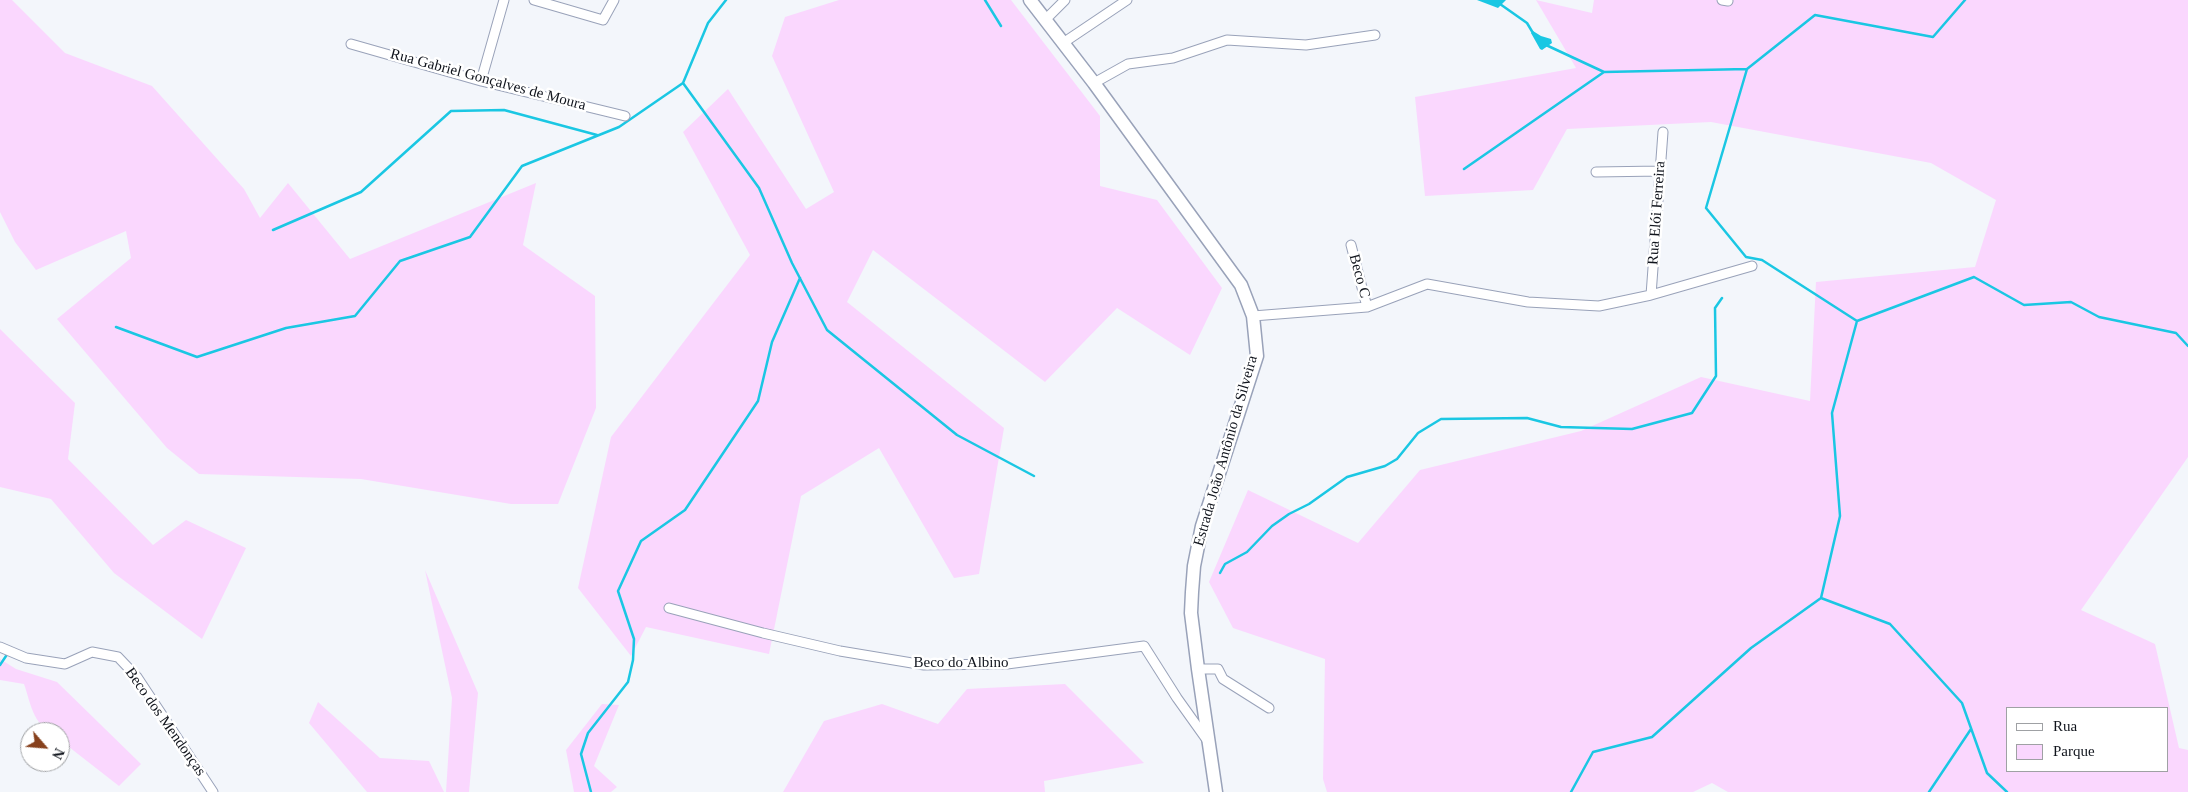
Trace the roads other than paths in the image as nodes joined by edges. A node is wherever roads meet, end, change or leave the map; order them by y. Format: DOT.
graph roads {
  1 [pos="504,0"];
  2 [pos="534,0"];
  3 [pos="614,0"];
  4 [pos="1030,0"];
  5 [pos="1066,0"];
  6 [pos="1127,0"];
  7 [pos="1045,20"];
  8 [pos="1375,35"];
  9 [pos="1063,43"];
  10 [pos="351,44"];
  11 [pos="481,81"];
  12 [pos="1094,83"];
  13 [pos="625,116"];
  14 [pos="1663,132"];
  15 [pos="1660,171"];
  16 [pos="1596,172"];
  17 [pos="1351,245"];
  18 [pos="1752,266"];
  19 [pos="1651,294"];
  20 [pos="1367,307"];
  21 [pos="1253,316"];
  22 [pos="669,608"];
  23 [pos="0,646"];
  24 [pos="1198,668"];
  25 [pos="1269,708"];
  26 [pos="1208,741"];
  27 [pos="213,792"];
  28 [pos="1216,792"];
  1 -- 11 [label="street"];
  2 -- 3 [label="street"];
  4 -- 7 [label="main road, Estrada João Antônio da Silveira"];
  5 -- 7 [label="street"];
  6 -- 9 [label="street"];
  7 -- 9 [label="main road, Estrada João Antônio da Silveira"];
  8 -- 12 [label="street"];
  9 -- 12 [label="main road, Estrada João Antônio da Silveira"];
  10 -- 11 [label="street, Rua Gabriel Gonçalves de Moura"];
  11 -- 13 [label="street, Rua Gabriel Gonçalves de Moura"];
  12 -- 21 [label="main road, Estrada João Antônio da Silveira"];
  14 -- 15 [label="street, Rua Elói Ferreira"];
  15 -- 16 [label="street"];
  15 -- 19 [label="street, Rua Elói Ferreira"];
  17 -- 20 [label="street, Beco C"];
  18 -- 19 [label="street"];
  19 -- 20 [label="street"];
  20 -- 21 [label="street"];
  21 -- 24 [label="main road, Estrada João Antônio da Silveira"];
  22 -- 26 [label="street, Beco do Albino"];
  23 -- 27 [label="street, Beco dos Mendonças"];
  24 -- 25 [label="street"];
  24 -- 26 [label="main road, Estrada João Antônio da Silveira"];
  26 -- 28 [label="main road, Estrada João Antônio da Silveira"];
}
